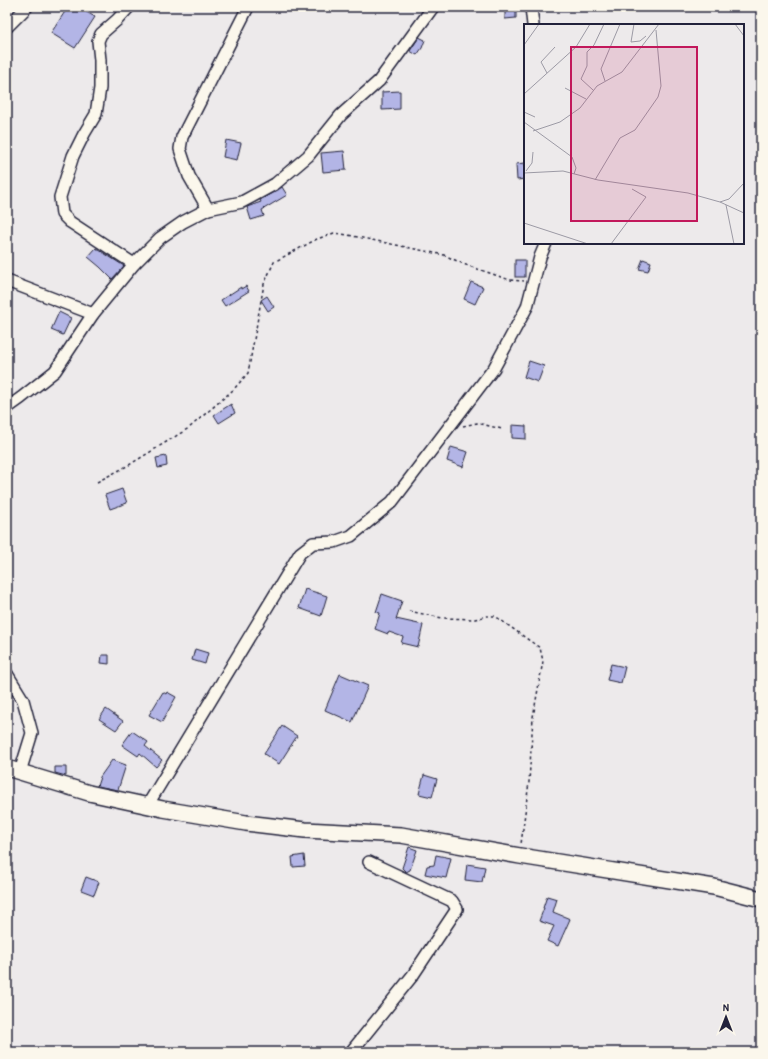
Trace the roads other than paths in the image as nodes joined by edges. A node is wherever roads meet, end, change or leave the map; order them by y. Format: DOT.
graph roads {
  1 [pos="27,7"];
  2 [pos="129,7"];
  3 [pos="248,7"];
  4 [pos="433,7"];
  5 [pos="531,7"];
  6 [pos="533,24"];
  7 [pos="7,27"];
  8 [pos="208,209"];
  9 [pos="546,244"];
  10 [pos="134,264"];
  11 [pos="7,281"];
  12 [pos="93,314"];
  13 [pos="7,408"];
  14 [pos="7,674"];
  15 [pos="14,770"];
  16 [pos="147,806"];
  17 [pos="370,862"];
  18 [pos="761,899"];
  19 [pos="351,1052"];
  1 -- 7 [label="street"];
  2 -- 10 [label="street"];
  3 -- 8 [label="street"];
  4 -- 8 [label="street"];
  5 -- 6 [label="street"];
  8 -- 10 [label="street"];
  9 -- 16 [label="street"];
  10 -- 12 [label="street"];
  11 -- 12 [label="street"];
  12 -- 13 [label="street"];
  14 -- 15 [label="street"];
  15 -- 16 [label="main road"];
  16 -- 18 [label="main road"];
  17 -- 19 [label="street"];
}
